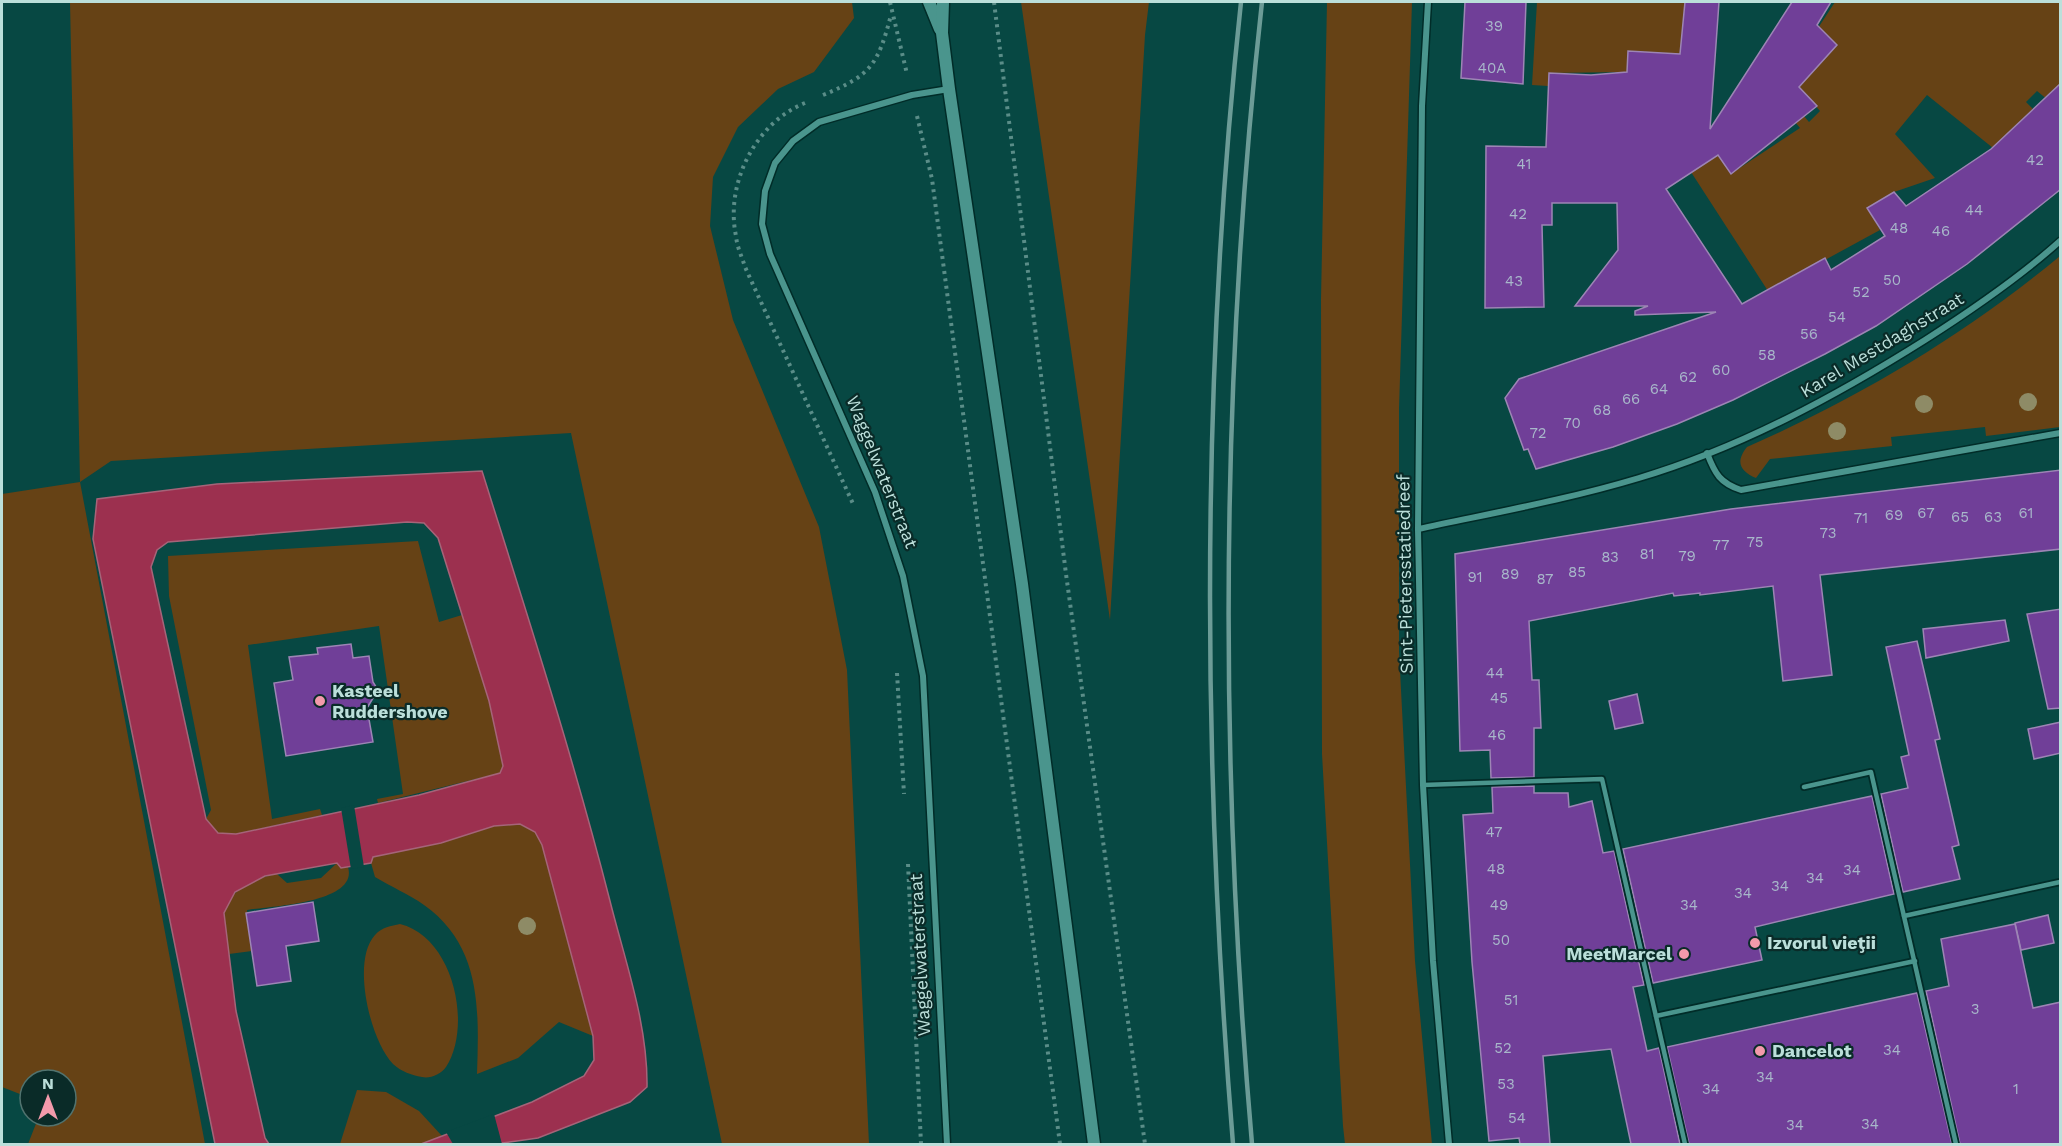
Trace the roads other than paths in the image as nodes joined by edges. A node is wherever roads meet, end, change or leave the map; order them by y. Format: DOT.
graph roads {
  1 [pos="929,2"];
  2 [pos="943,2"];
  3 [pos="1428,2"];
  4 [pos="942,33"];
  5 [pos="949,89"];
  6 [pos="2061,241"];
  7 [pos="2061,433"];
  8 [pos="1707,453"];
  9 [pos="1418,529"];
  10 [pos="1423,785"];
  11 [pos="1804,787"];
  12 [pos="2061,882"];
  13 [pos="1904,916"];
  14 [pos="1915,961"];
  15 [pos="1656,1016"];
  16 [pos="947,1144"];
  17 [pos="1094,1144"];
  18 [pos="1449,1144"];
  19 [pos="1685,1144"];
  20 [pos="1956,1144"];
  1 -- 4 [label="main road"];
  2 -- 4 [label="main road"];
  3 -- 9 [label="street, Sint-Pietersstatiedreef"];
  4 -- 5 [label="main road"];
  5 -- 16 [label="street, Waggelwaterstraat"];
  5 -- 17 [label="main road"];
  6 -- 8 [label="street, Karel Mestdaghstraat"];
  7 -- 8 [label="street"];
  8 -- 9 [label="street, Karel Mestdaghstraat"];
  9 -- 10 [label="street, Sint-Pietersstatiedreef"];
  10 -- 15 [label="lane"];
  10 -- 18 [label="street, Sint-Pietersstatiedreef"];
  11 -- 13 [label="lane"];
  12 -- 13 [label="lane"];
  13 -- 14 [label="lane"];
  14 -- 15 [label="lane"];
  14 -- 20 [label="lane"];
  15 -- 19 [label="lane"];
}
